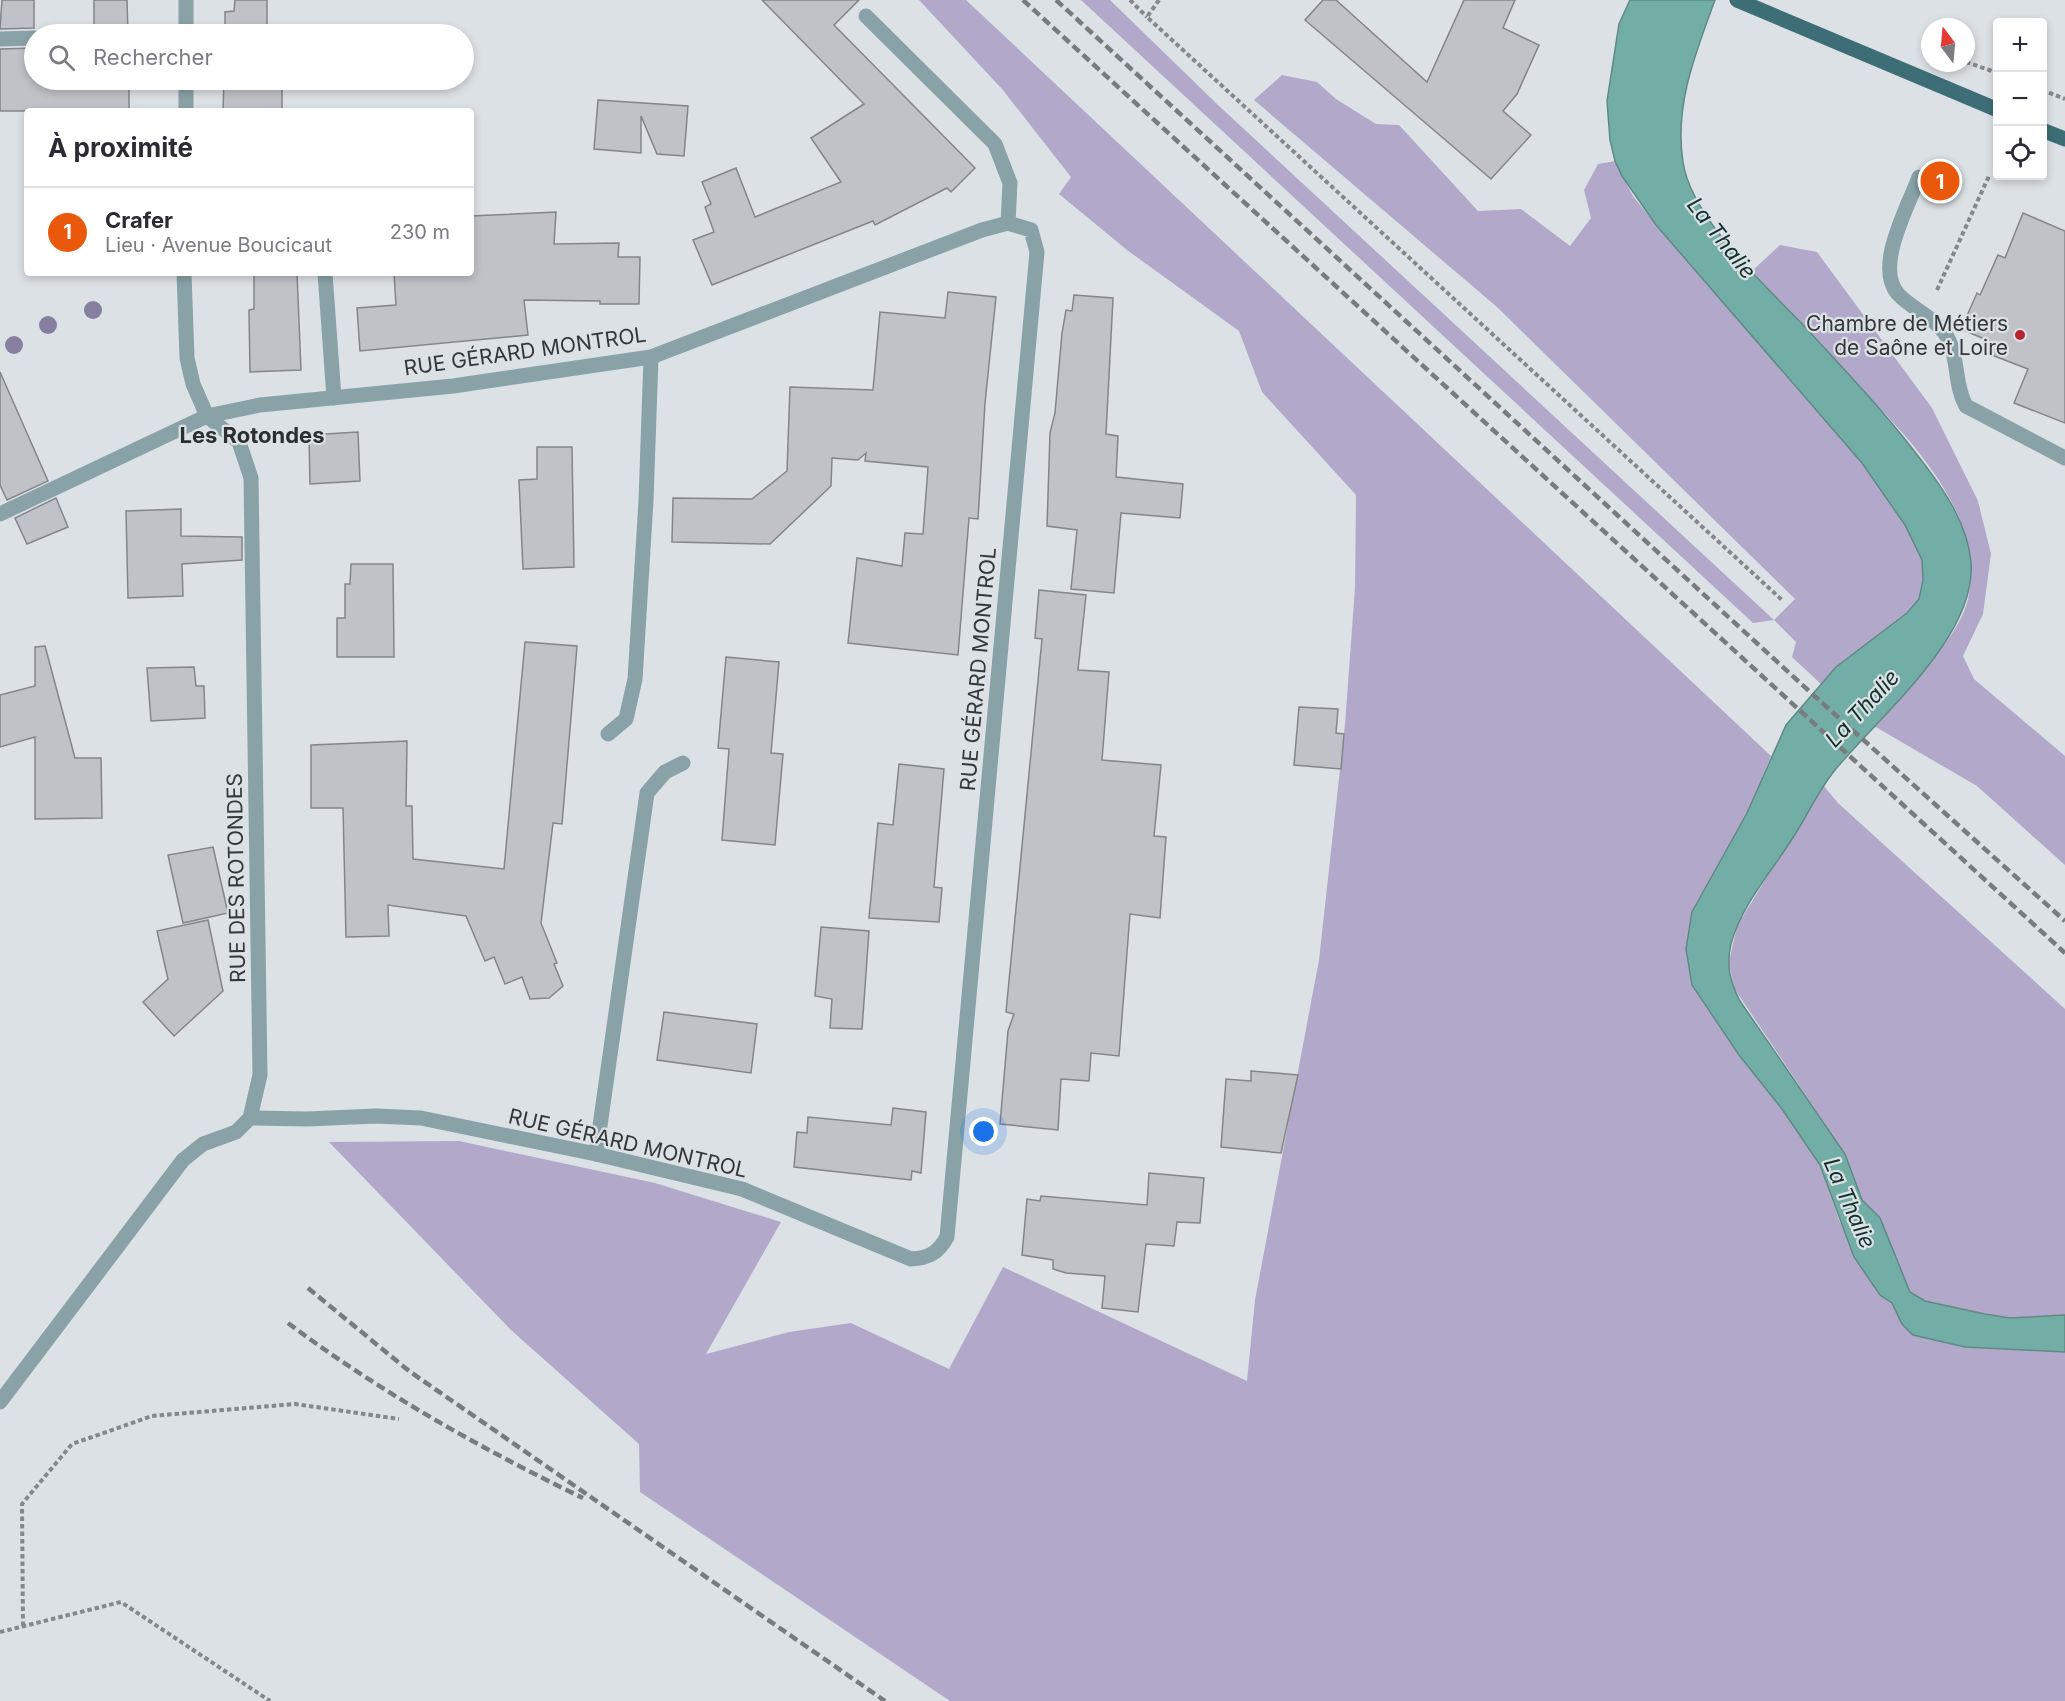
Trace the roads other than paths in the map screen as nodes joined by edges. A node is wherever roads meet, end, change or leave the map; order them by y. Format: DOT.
graph roads {
  1 [pos="186,0"];
  2 [pos="1737,0"];
  3 [pos="866,16"];
  4 [pos="186,24"];
  5 [pos="24,38"];
  6 [pos="0,39"];
  7 [pos="186,90"];
  8 [pos="186,108"];
  9 [pos="1993,108"];
  10 [pos="2047,132"];
  11 [pos="2065,140"];
  12 [pos="1919,177"];
  13 [pos="1008,223"];
  14 [pos="184,276"];
  15 [pos="325,276"];
  16 [pos="651,357"];
  17 [pos="334,398"];
  18 [pos="207,416"];
  19 [pos="2065,458"];
  20 [pos="0,514"];
  21 [pos="608,734"];
  22 [pos="683,763"];
  23 [pos="250,1118"];
  24 [pos="596,1154"];
  25 [pos="0,1402"];
  1 -- 4 [label="street"];
  2 -- 9 [label="main road"];
  3 -- 13 [label="street"];
  5 -- 6 [label="street"];
  7 -- 8 [label="street"];
  10 -- 11 [label="main road"];
  12 -- 19 [label="street"];
  13 -- 16 [label="street, RUE GÉRARD MONTROL"];
  13 -- 24 [label="street, RUE GÉRARD MONTROL"];
  14 -- 18 [label="street, RUE DES ROTONDES"];
  15 -- 17 [label="street"];
  16 -- 17 [label="street, RUE GÉRARD MONTROL"];
  16 -- 21 [label="street"];
  17 -- 18 [label="street, RUE GÉRARD MONTROL"];
  18 -- 20 [label="street, RUE GÉRARD MONTROL"];
  18 -- 23 [label="street, RUE DES ROTONDES"];
  22 -- 24 [label="street"];
  23 -- 24 [label="street, RUE GÉRARD MONTROL"];
  23 -- 25 [label="street"];
}
